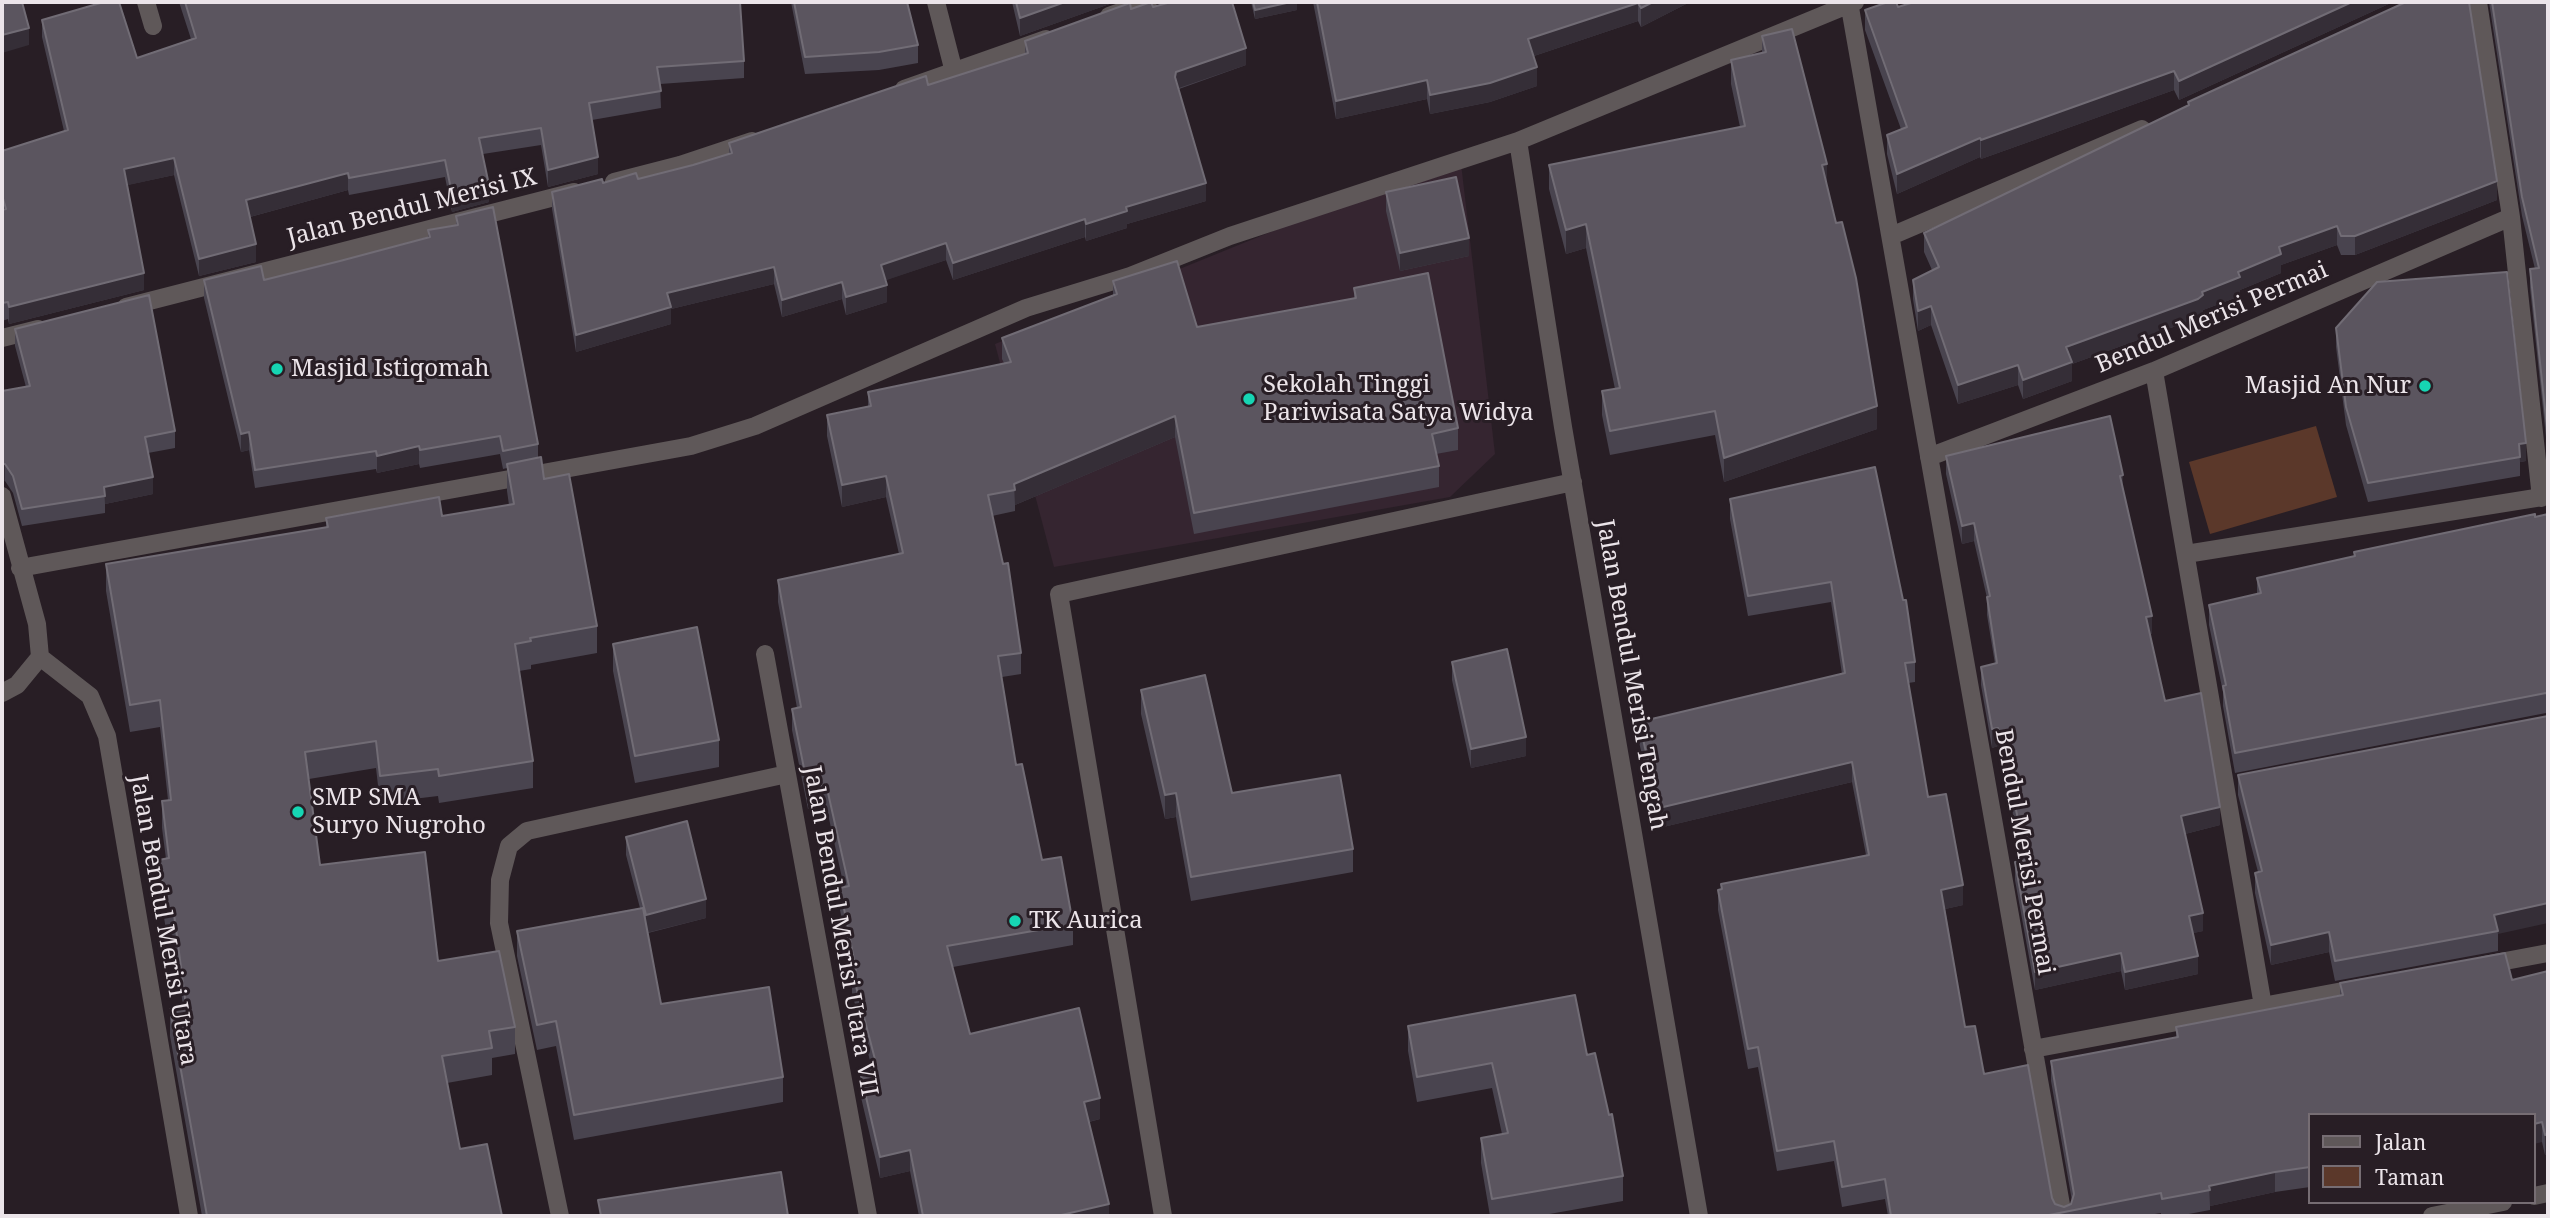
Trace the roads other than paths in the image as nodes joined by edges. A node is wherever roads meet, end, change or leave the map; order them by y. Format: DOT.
graph roads {
  1 [pos="146,2"];
  2 [pos="936,2"];
  3 [pos="1148,2"];
  4 [pos="2478,2"];
  5 [pos="1851,3"];
  6 [pos="1096,20"];
  7 [pos="153,26"];
  8 [pos="1058,34"];
  9 [pos="954,72"];
  10 [pos="889,94"];
  11 [pos="2153,125"];
  12 [pos="771,134"];
  13 [pos="1518,141"];
  14 [pos="2511,217"];
  15 [pos="1891,236"];
  16 [pos="103,313"];
  17 [pos="50,326"];
  18 [pos="2,338"];
  19 [pos="2154,370"];
  20 [pos="1929,457"];
  21 [pos="1573,482"];
  22 [pos="2,496"];
  23 [pos="2545,497"];
  24 [pos="2186,554"];
  25 [pos="20,568"];
  26 [pos="765,654"];
  27 [pos="40,657"];
  28 [pos="2,693"];
  29 [pos="787,774"];
  30 [pos="2548,953"];
  31 [pos="2467,968"];
  32 [pos="2385,983"];
  33 [pos="2263,1006"];
  34 [pos="2033,1049"];
  35 [pos="2493,1204"];
  36 [pos="189,1216"];
  37 [pos="560,1216"];
  38 [pos="868,1216"];
  39 [pos="1163,1216"];
  40 [pos="1699,1216"];
  41 [pos="2063,1216"];
  42 [pos="2432,1216"];
  1 -- 7 [label="street"];
  2 -- 9 [label="street"];
  3 -- 6 [label="street"];
  4 -- 14 [label="street"];
  5 -- 13 [label="street"];
  5 -- 15 [label="street, Bendul Merisi Permai"];
  8 -- 9 [label="street"];
  9 -- 10 [label="street"];
  11 -- 15 [label="street"];
  12 -- 16 [label="street, Jalan Bendul Merisi IX"];
  13 -- 21 [label="street, Jalan Bendul Merisi Tengah"];
  13 -- 25 [label="street"];
  14 -- 19 [label="street, Bendul Merisi Permai"];
  14 -- 23 [label="street"];
  15 -- 20 [label="street, Bendul Merisi Permai"];
  17 -- 18 [label="street"];
  19 -- 20 [label="street, Bendul Merisi Permai"];
  19 -- 24 [label="street"];
  20 -- 34 [label="street, Bendul Merisi Permai"];
  21 -- 39 [label="street"];
  21 -- 40 [label="street, Jalan Bendul Merisi Tengah"];
  22 -- 25 [label="street"];
  23 -- 24 [label="street"];
  24 -- 33 [label="street"];
  25 -- 27 [label="street"];
  26 -- 29 [label="street, Jalan Bendul Merisi Utara VII"];
  27 -- 28 [label="street"];
  27 -- 36 [label="street, Jalan Bendul Merisi Utara"];
  29 -- 37 [label="street"];
  29 -- 38 [label="street, Jalan Bendul Merisi Utara VII"];
  30 -- 31 [label="street"];
  32 -- 33 [label="street"];
  33 -- 34 [label="street"];
  34 -- 41 [label="street, Bendul Merisi Permai"];
  35 -- 42 [label="street"];
}
